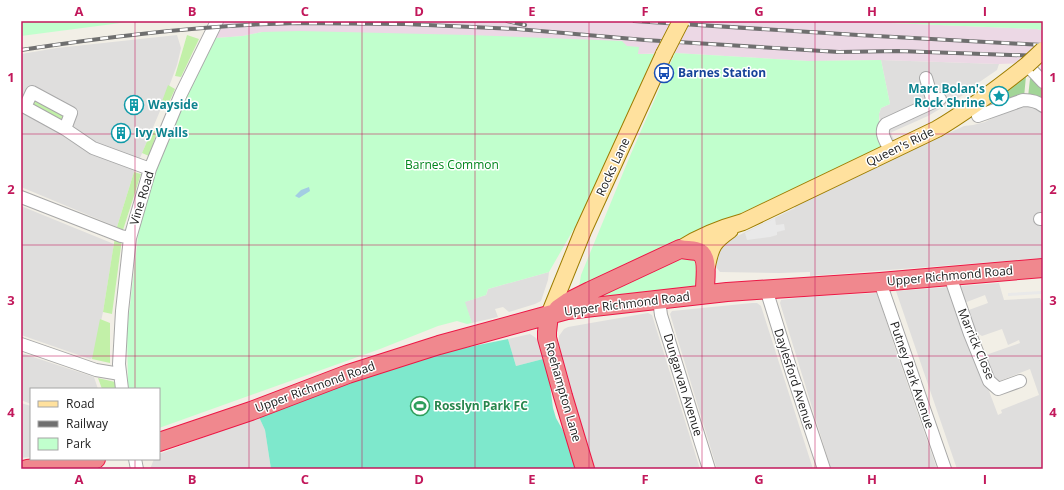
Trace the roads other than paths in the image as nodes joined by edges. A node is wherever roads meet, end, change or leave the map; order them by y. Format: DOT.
graph roads {
  1 [pos="217,21"];
  2 [pos="681,21"];
  3 [pos="1043,50"];
  4 [pos="1027,65"];
  5 [pos="926,78"];
  6 [pos="1043,82"];
  7 [pos="1043,106"];
  8 [pos="978,116"];
  9 [pos="65,129"];
  10 [pos="891,152"];
  11 [pos="150,169"];
  12 [pos="21,198"];
  13 [pos="743,222"];
  14 [pos="130,238"];
  15 [pos="680,250"];
  16 [pos="707,266"];
  17 [pos="1043,268"];
  18 [pos="950,276"];
  19 [pos="880,282"];
  20 [pos="766,289"];
  21 [pos="705,294"];
  22 [pos="659,300"];
  23 [pos="549,315"];
  24 [pos="21,344"];
  25 [pos="120,374"];
  26 [pos="1020,381"];
  27 [pos="122,388"];
  28 [pos="160,442"];
  29 [pos="90,460"];
  30 [pos="27,469"];
  31 [pos="585,469"];
  32 [pos="709,469"];
  33 [pos="824,469"];
  34 [pos="945,469"];
  1 -- 11 [label="street, Vine Road"];
  2 -- 23 [label="main road, Rocks Lane, bridge"];
  3 -- 4 [label="main road, Queen's Ride, bridge"];
  4 -- 6 [label="street"];
  4 -- 10 [label="main road, Queen's Ride"];
  5 -- 10 [label="street"];
  7 -- 8 [label="street"];
  9 -- 11 [label="street"];
  10 -- 13 [label="main road, Queen's Ride"];
  11 -- 14 [label="street, Vine Road"];
  12 -- 14 [label="street"];
  13 -- 15 [label="main road, Queen's Ride"];
  13 -- 16 [label="main road, Queen's Ride"];
  14 -- 25 [label="street, Vine Road"];
  15 -- 16 [label="highway"];
  15 -- 23 [label="highway, Queen's Ride"];
  16 -- 21 [label="highway, Queen's Ride"];
  17 -- 18 [label="highway, Upper Richmond Road"];
  18 -- 19 [label="highway, Upper Richmond Road"];
  18 -- 26 [label="street, Marrick Close"];
  19 -- 20 [label="highway, Upper Richmond Road"];
  19 -- 34 [label="street, Putney Park Avenue"];
  20 -- 21 [label="highway, Upper Richmond Road"];
  20 -- 33 [label="street, Daylesford Avenue"];
  21 -- 22 [label="highway, Upper Richmond Road"];
  22 -- 23 [label="highway, Upper Richmond Road"];
  22 -- 32 [label="street, Dungarvan Avenue"];
  23 -- 28 [label="highway, Upper Richmond Road"];
  23 -- 31 [label="highway, Roehampton Lane"];
  24 -- 25 [label="street"];
  25 -- 27 [label="street, Vine Road"];
  29 -- 30 [label="highway"];
}
